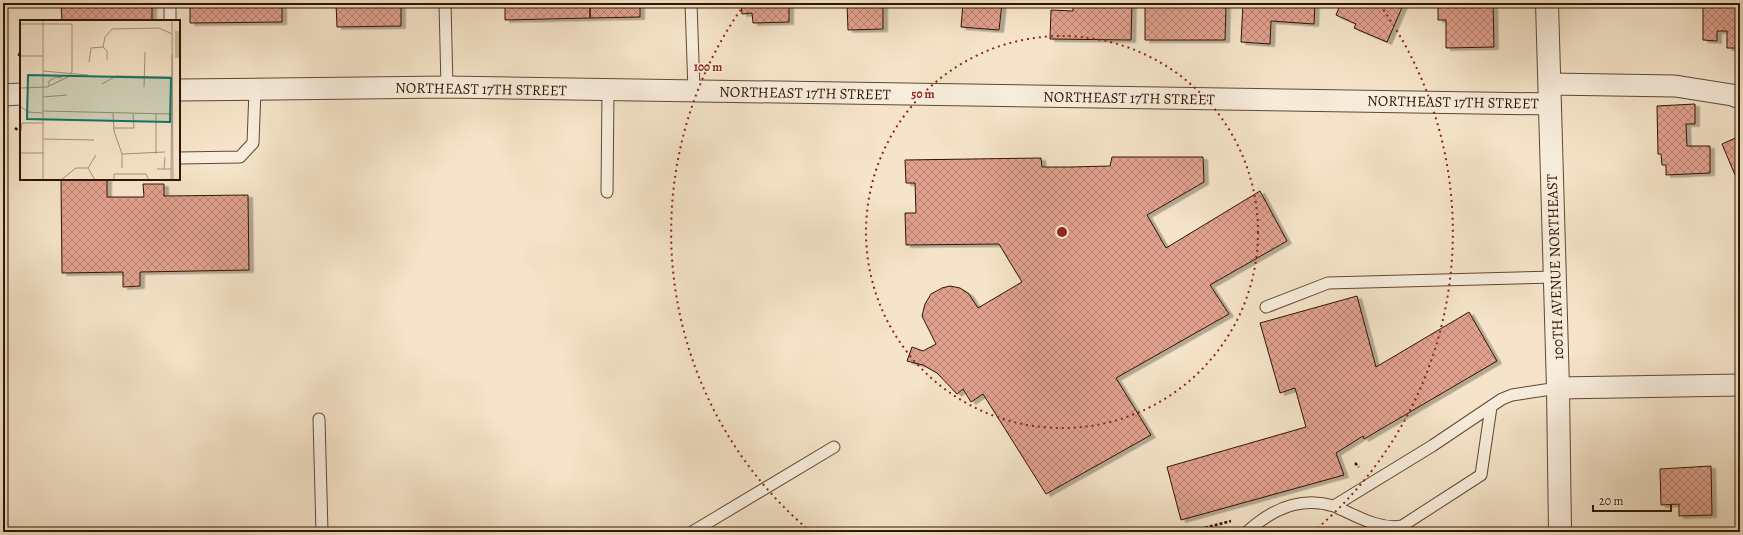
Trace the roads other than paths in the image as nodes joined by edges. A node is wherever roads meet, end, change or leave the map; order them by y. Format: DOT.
graph roads {
  1 [pos="170,3"];
  2 [pos="445,3"];
  3 [pos="691,3"];
  4 [pos="1547,3"];
  5 [pos="170,20"];
  6 [pos="447,87"];
  7 [pos="180,90"];
  8 [pos="255,90"];
  9 [pos="608,90"];
  10 [pos="694,91"];
  11 [pos="20,94"];
  12 [pos="1550,94"];
  13 [pos="3,95"];
  14 [pos="1740,98"];
  15 [pos="180,158"];
  16 [pos="607,192"];
  17 [pos="1555,277"];
  18 [pos="1266,307"];
  19 [pos="1740,385"];
  20 [pos="1558,388"];
  21 [pos="1491,407"];
  22 [pos="319,419"];
  23 [pos="834,447"];
  24 [pos="1334,506"];
  25 [pos="322,532"];
  26 [pos="692,532"];
  27 [pos="1247,532"];
  28 [pos="1560,532"];
  1 -- 5 [label="lane"];
  2 -- 6 [label="lane"];
  3 -- 10 [label="lane"];
  4 -- 12 [label="street, 100TH AVENUE NORTHEAST"];
  6 -- 8 [label="street, NORTHEAST 17TH STREET"];
  6 -- 9 [label="street, NORTHEAST 17TH STREET"];
  7 -- 8 [label="street, NORTHEAST 17TH STREET"];
  8 -- 15 [label="lane"];
  9 -- 10 [label="street, NORTHEAST 17TH STREET"];
  9 -- 16 [label="lane"];
  10 -- 12 [label="street, NORTHEAST 17TH STREET"];
  11 -- 13 [label="street"];
  12 -- 14 [label="street, NORTHEAST 17TH STREET"];
  12 -- 17 [label="street, 100TH AVENUE NORTHEAST"];
  17 -- 18 [label="lane"];
  17 -- 20 [label="street, 100TH AVENUE NORTHEAST"];
  19 -- 20 [label="street"];
  20 -- 21 [label="lane"];
  20 -- 28 [label="street, 100TH AVENUE NORTHEAST"];
  21 -- 24 [label="lane"];
  21 -- 24 [label="lane"];
  22 -- 25 [label="lane"];
  23 -- 26 [label="lane"];
  24 -- 27 [label="lane"];
}
